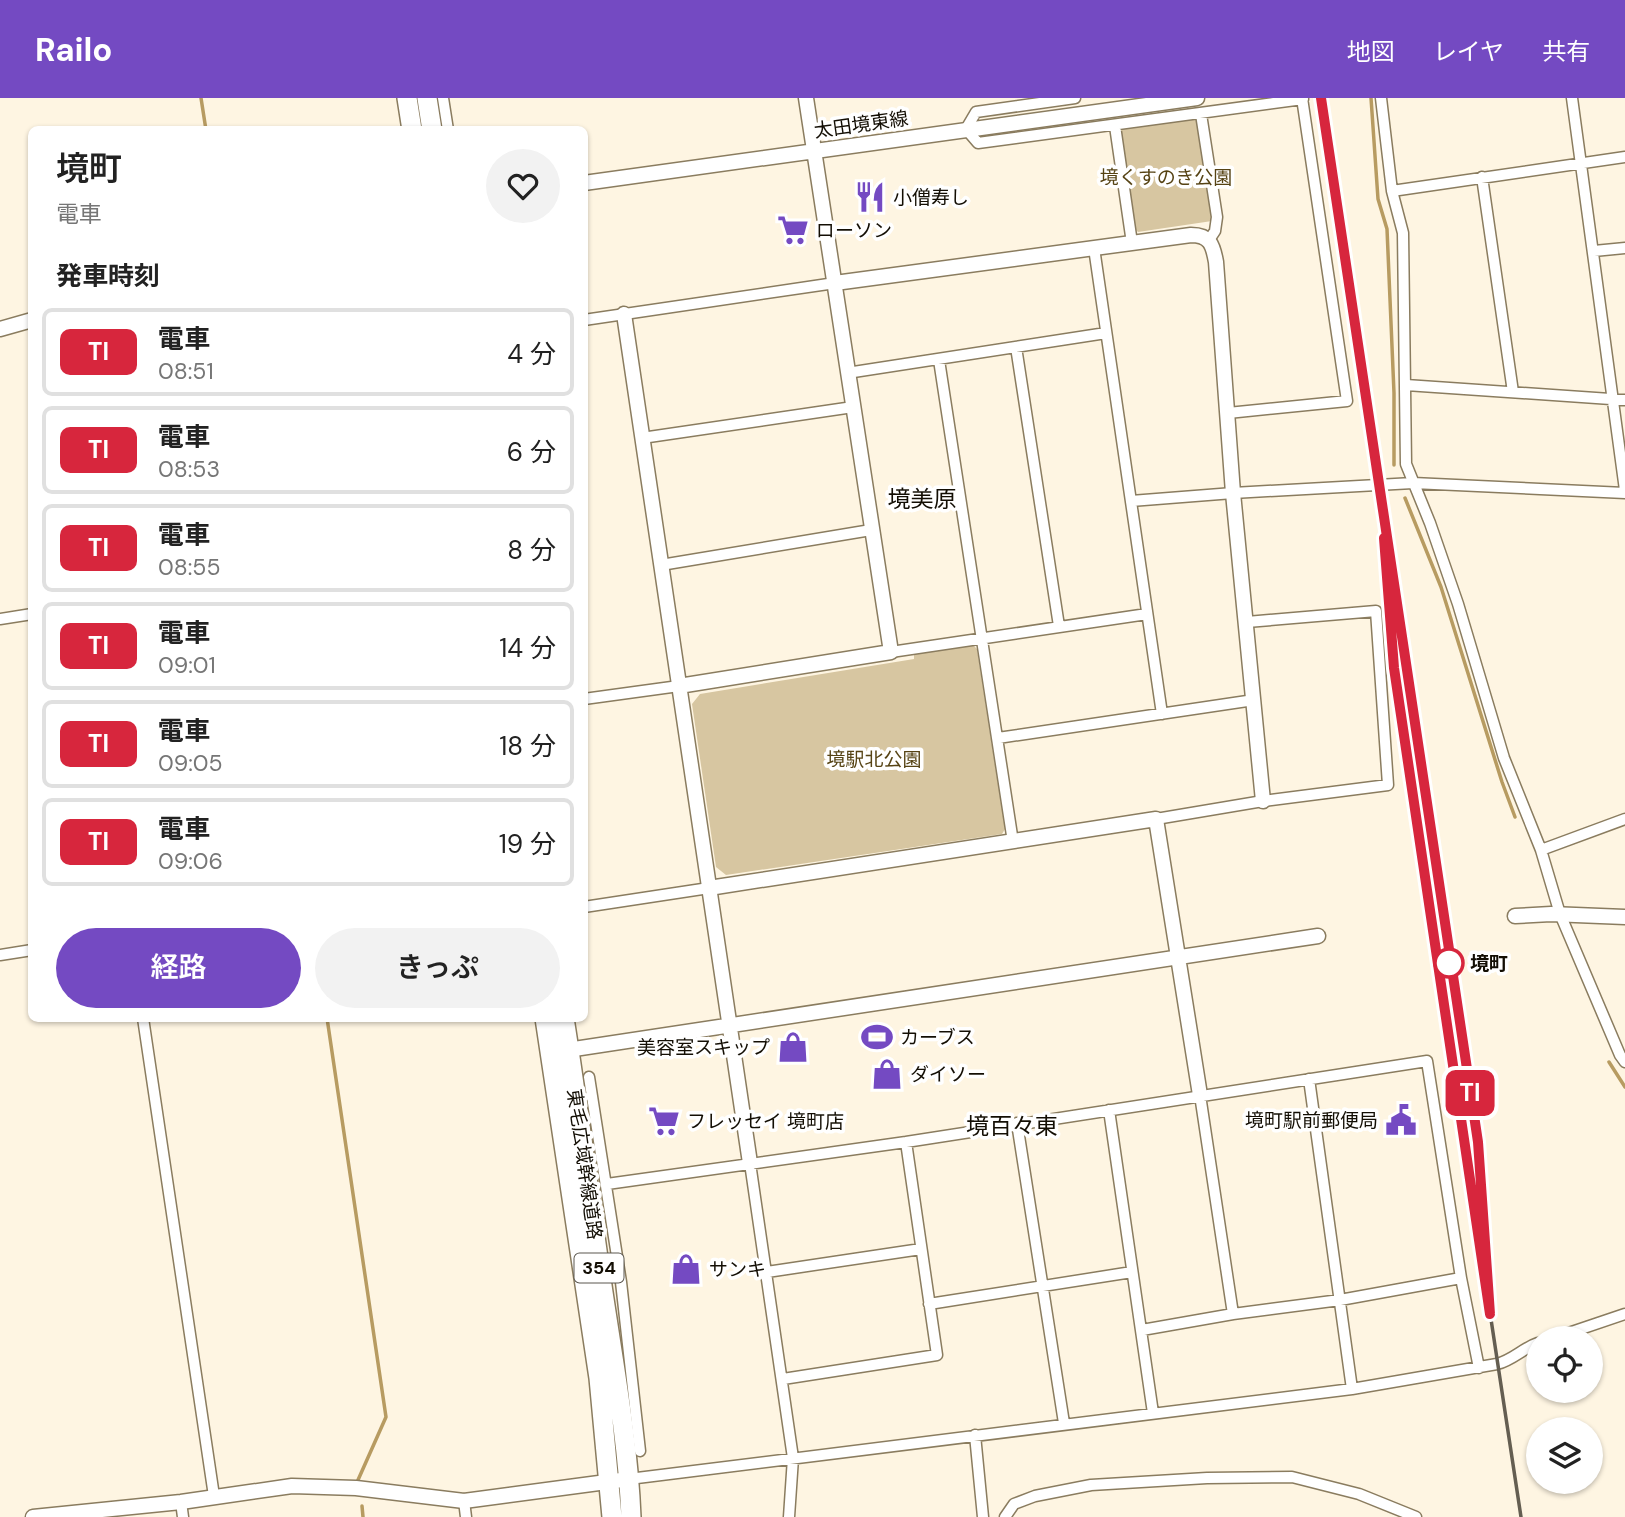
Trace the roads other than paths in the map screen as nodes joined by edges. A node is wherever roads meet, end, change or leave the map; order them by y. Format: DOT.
graph roads {
  1 [pos="407,98"];
  2 [pos="427,98"];
  3 [pos="443,98"];
  4 [pos="806,98"];
  5 [pos="1075,98"];
  6 [pos="1197,98"];
  7 [pos="1381,98"];
  8 [pos="1572,98"];
  9 [pos="1303,99"];
  10 [pos="1201,114"];
  11 [pos="411,126"];
  12 [pos="431,126"];
  13 [pos="447,126"];
  14 [pos="1115,126"];
  15 [pos="966,129"];
  16 [pos="814,150"];
  17 [pos="1625,157"];
  18 [pos="1582,163"];
  19 [pos="1482,177"];
  20 [pos="588,182"];
  21 [pos="1392,191"];
  22 [pos="1209,240"];
  23 [pos="1132,243"];
  24 [pos="1094,248"];
  25 [pos="1625,248"];
  26 [pos="1594,251"];
  27 [pos="835,283"];
  28 [pos="624,314"];
  29 [pos="588,319"];
  30 [pos="28,321"];
  31 [pos="0,329"];
  32 [pos="1106,333"];
  33 [pos="1016,347"];
  34 [pos="939,360"];
  35 [pos="847,373"];
  36 [pos="1406,385"];
  37 [pos="1513,392"];
  38 [pos="1619,399"];
  39 [pos="853,407"];
  40 [pos="1228,413"];
  41 [pos="642,438"];
  42 [pos="1413,483"];
  43 [pos="1625,492"];
  44 [pos="1233,493"];
  45 [pos="1131,501"];
  46 [pos="871,530"];
  47 [pos="661,565"];
  48 [pos="1147,614"];
  49 [pos="28,615"];
  50 [pos="0,619"];
  51 [pos="1247,622"];
  52 [pos="1059,626"];
  53 [pos="983,640"];
  54 [pos="891,652"];
  55 [pos="679,687"];
  56 [pos="588,698"];
  57 [pos="1254,700"];
  58 [pos="1162,714"];
  59 [pos="998,738"];
  60 [pos="1263,801"];
  61 [pos="1625,819"];
  62 [pos="1156,820"];
  63 [pos="1013,842"];
  64 [pos="1541,849"];
  65 [pos="709,888"];
  66 [pos="588,906"];
  67 [pos="1551,914"];
  68 [pos="1514,916"];
  69 [pos="1625,916"];
  70 [pos="1318,936"];
  71 [pos="28,951"];
  72 [pos="0,955"];
  73 [pos="1178,958"];
  74 [pos="144,1022"];
  75 [pos="547,1022"];
  76 [pos="563,1022"];
  77 [pos="729,1027"];
  78 [pos="559,1051"];
  79 [pos="1625,1062"];
  80 [pos="589,1077"];
  81 [pos="1309,1079"];
  82 [pos="1199,1095"];
  83 [pos="1109,1110"];
  84 [pos="1017,1123"];
  85 [pos="582,1142"];
  86 [pos="905,1142"];
  87 [pos="602,1153"];
  88 [pos="750,1163"];
  89 [pos="607,1184"];
  90 [pos="921,1249"];
  91 [pos="767,1272"];
  92 [pos="1132,1272"];
  93 [pos="1461,1278"];
  94 [pos="621,1282"];
  95 [pos="1042,1286"];
  96 [pos="1340,1300"];
  97 [pos="604,1301"];
  98 [pos="929,1304"];
  99 [pos="1233,1314"];
  100 [pos="1625,1314"];
  101 [pos="1589,1326"];
  102 [pos="1142,1329"];
  103 [pos="1526,1348"];
  104 [pos="1479,1368"];
  105 [pos="783,1379"];
  106 [pos="1352,1389"];
  107 [pos="1153,1413"];
  108 [pos="1064,1423"];
  109 [pos="975,1435"];
  110 [pos="640,1451"];
  111 [pos="793,1458"];
  112 [pos="620,1480"];
  113 [pos="214,1496"];
  114 [pos="464,1501"];
  115 [pos="181,1502"];
  116 [pos="33,1517"];
  117 [pos="183,1517"];
  118 [pos="466,1517"];
  119 [pos="612,1517"];
  120 [pos="631,1517"];
  121 [pos="789,1517"];
  122 [pos="983,1517"];
  123 [pos="1005,1517"];
  124 [pos="1416,1517"];
  1 -- 11 [label="highway"];
  2 -- 12 [label="highway"];
  3 -- 13 [label="street"];
  4 -- 16 [label="street"];
  5 -- 15 [label="street"];
  6 -- 15 [label="street, 太田境東線"];
  7 -- 21 [label="street"];
  8 -- 18 [label="street"];
  9 -- 10 [label="street"];
  9 -- 40 [label="street"];
  10 -- 14 [label="street"];
  10 -- 22 [label="street"];
  14 -- 15 [label="street"];
  14 -- 23 [label="street"];
  15 -- 16 [label="street, 太田境東線"];
  16 -- 20 [label="street, 太田境東線"];
  16 -- 27 [label="street"];
  17 -- 18 [label="street"];
  18 -- 19 [label="street"];
  18 -- 26 [label="street"];
  19 -- 21 [label="street"];
  19 -- 37 [label="street"];
  21 -- 36 [label="street"];
  22 -- 23 [label="street"];
  22 -- 40 [label="street"];
  23 -- 24 [label="street"];
  24 -- 27 [label="street"];
  24 -- 32 [label="street"];
  25 -- 26 [label="street"];
  26 -- 38 [label="street"];
  27 -- 28 [label="street"];
  27 -- 35 [label="street"];
  28 -- 29 [label="street"];
  28 -- 41 [label="street"];
  30 -- 31 [label="street"];
  32 -- 33 [label="street"];
  32 -- 45 [label="street"];
  33 -- 34 [label="street"];
  33 -- 52 [label="street"];
  34 -- 35 [label="street"];
  34 -- 53 [label="street"];
  35 -- 39 [label="street"];
  36 -- 37 [label="street"];
  36 -- 42 [label="street"];
  37 -- 38 [label="street"];
  38 -- 43 [label="street"];
  39 -- 41 [label="street"];
  39 -- 46 [label="street"];
  40 -- 44 [label="street"];
  41 -- 47 [label="street"];
  42 -- 43 [label="street"];
  42 -- 44 [label="street"];
  42 -- 64 [label="street"];
  44 -- 45 [label="street"];
  44 -- 51 [label="street"];
  45 -- 48 [label="street"];
  46 -- 47 [label="street"];
  46 -- 54 [label="street"];
  47 -- 55 [label="street"];
  48 -- 52 [label="street"];
  48 -- 58 [label="street"];
  49 -- 50 [label="street"];
  51 -- 57 [label="street"];
  51 -- 60 [label="street"];
  52 -- 53 [label="street"];
  53 -- 54 [label="street"];
  53 -- 59 [label="street"];
  54 -- 55 [label="street"];
  55 -- 56 [label="street"];
  55 -- 65 [label="street"];
  57 -- 58 [label="street"];
  57 -- 60 [label="street"];
  58 -- 59 [label="street"];
  59 -- 63 [label="street"];
  60 -- 62 [label="street"];
  61 -- 64 [label="street"];
  62 -- 63 [label="street"];
  62 -- 73 [label="street"];
  63 -- 65 [label="street"];
  64 -- 67 [label="street"];
  65 -- 66 [label="street"];
  65 -- 77 [label="street"];
  67 -- 68 [label="street"];
  67 -- 69 [label="street"];
  67 -- 79 [label="street"];
  70 -- 73 [label="street"];
  71 -- 72 [label="street"];
  73 -- 77 [label="street"];
  73 -- 82 [label="street"];
  74 -- 113 [label="street"];
  75 -- 78 [label="highway, 東毛広域幹線道路 / 354"];
  76 -- 78 [label="highway, 東毛広域幹線道路 / 354"];
  77 -- 78 [label="street"];
  77 -- 88 [label="street"];
  78 -- 85 [label="highway, 東毛広域幹線道路 / 354"];
  78 -- 112 [label="highway, 東毛広域幹線道路 / 354"];
  80 -- 87 [label="street"];
  81 -- 82 [label="street"];
  81 -- 93 [label="street"];
  81 -- 96 [label="street"];
  82 -- 83 [label="street"];
  82 -- 99 [label="street"];
  83 -- 84 [label="street"];
  83 -- 92 [label="street"];
  84 -- 86 [label="street"];
  84 -- 95 [label="street"];
  85 -- 87 [label="street"];
  85 -- 97 [label="highway, 東毛広域幹線道路 / 354"];
  86 -- 88 [label="street"];
  86 -- 90 [label="street"];
  87 -- 89 [label="street"];
  88 -- 89 [label="street"];
  88 -- 91 [label="street"];
  89 -- 94 [label="street"];
  90 -- 91 [label="street"];
  90 -- 98 [label="street"];
  91 -- 105 [label="street"];
  92 -- 95 [label="street"];
  92 -- 102 [label="street"];
  93 -- 96 [label="street"];
  93 -- 104 [label="street"];
  94 -- 97 [label="street"];
  94 -- 110 [label="street"];
  95 -- 98 [label="street"];
  95 -- 108 [label="street"];
  96 -- 99 [label="street"];
  96 -- 106 [label="street"];
  97 -- 112 [label="highway, 東毛広域幹線道路 / 354"];
  98 -- 105 [label="street"];
  99 -- 102 [label="street"];
  100 -- 101 [label="street"];
  102 -- 107 [label="street"];
  103 -- 104 [label="street"];
  104 -- 106 [label="street"];
  105 -- 111 [label="street"];
  106 -- 107 [label="street"];
  107 -- 108 [label="street"];
  108 -- 109 [label="street"];
  109 -- 111 [label="street"];
  109 -- 122 [label="street"];
  111 -- 112 [label="street"];
  111 -- 121 [label="street"];
  112 -- 114 [label="street"];
  112 -- 119 [label="highway, 東毛広域幹線道路 / 354"];
  112 -- 120 [label="highway, 東毛広域幹線道路 / 354"];
  113 -- 114 [label="street"];
  113 -- 115 [label="street"];
  114 -- 118 [label="street"];
  115 -- 116 [label="street"];
  115 -- 117 [label="street"];
  123 -- 124 [label="street"];
}
